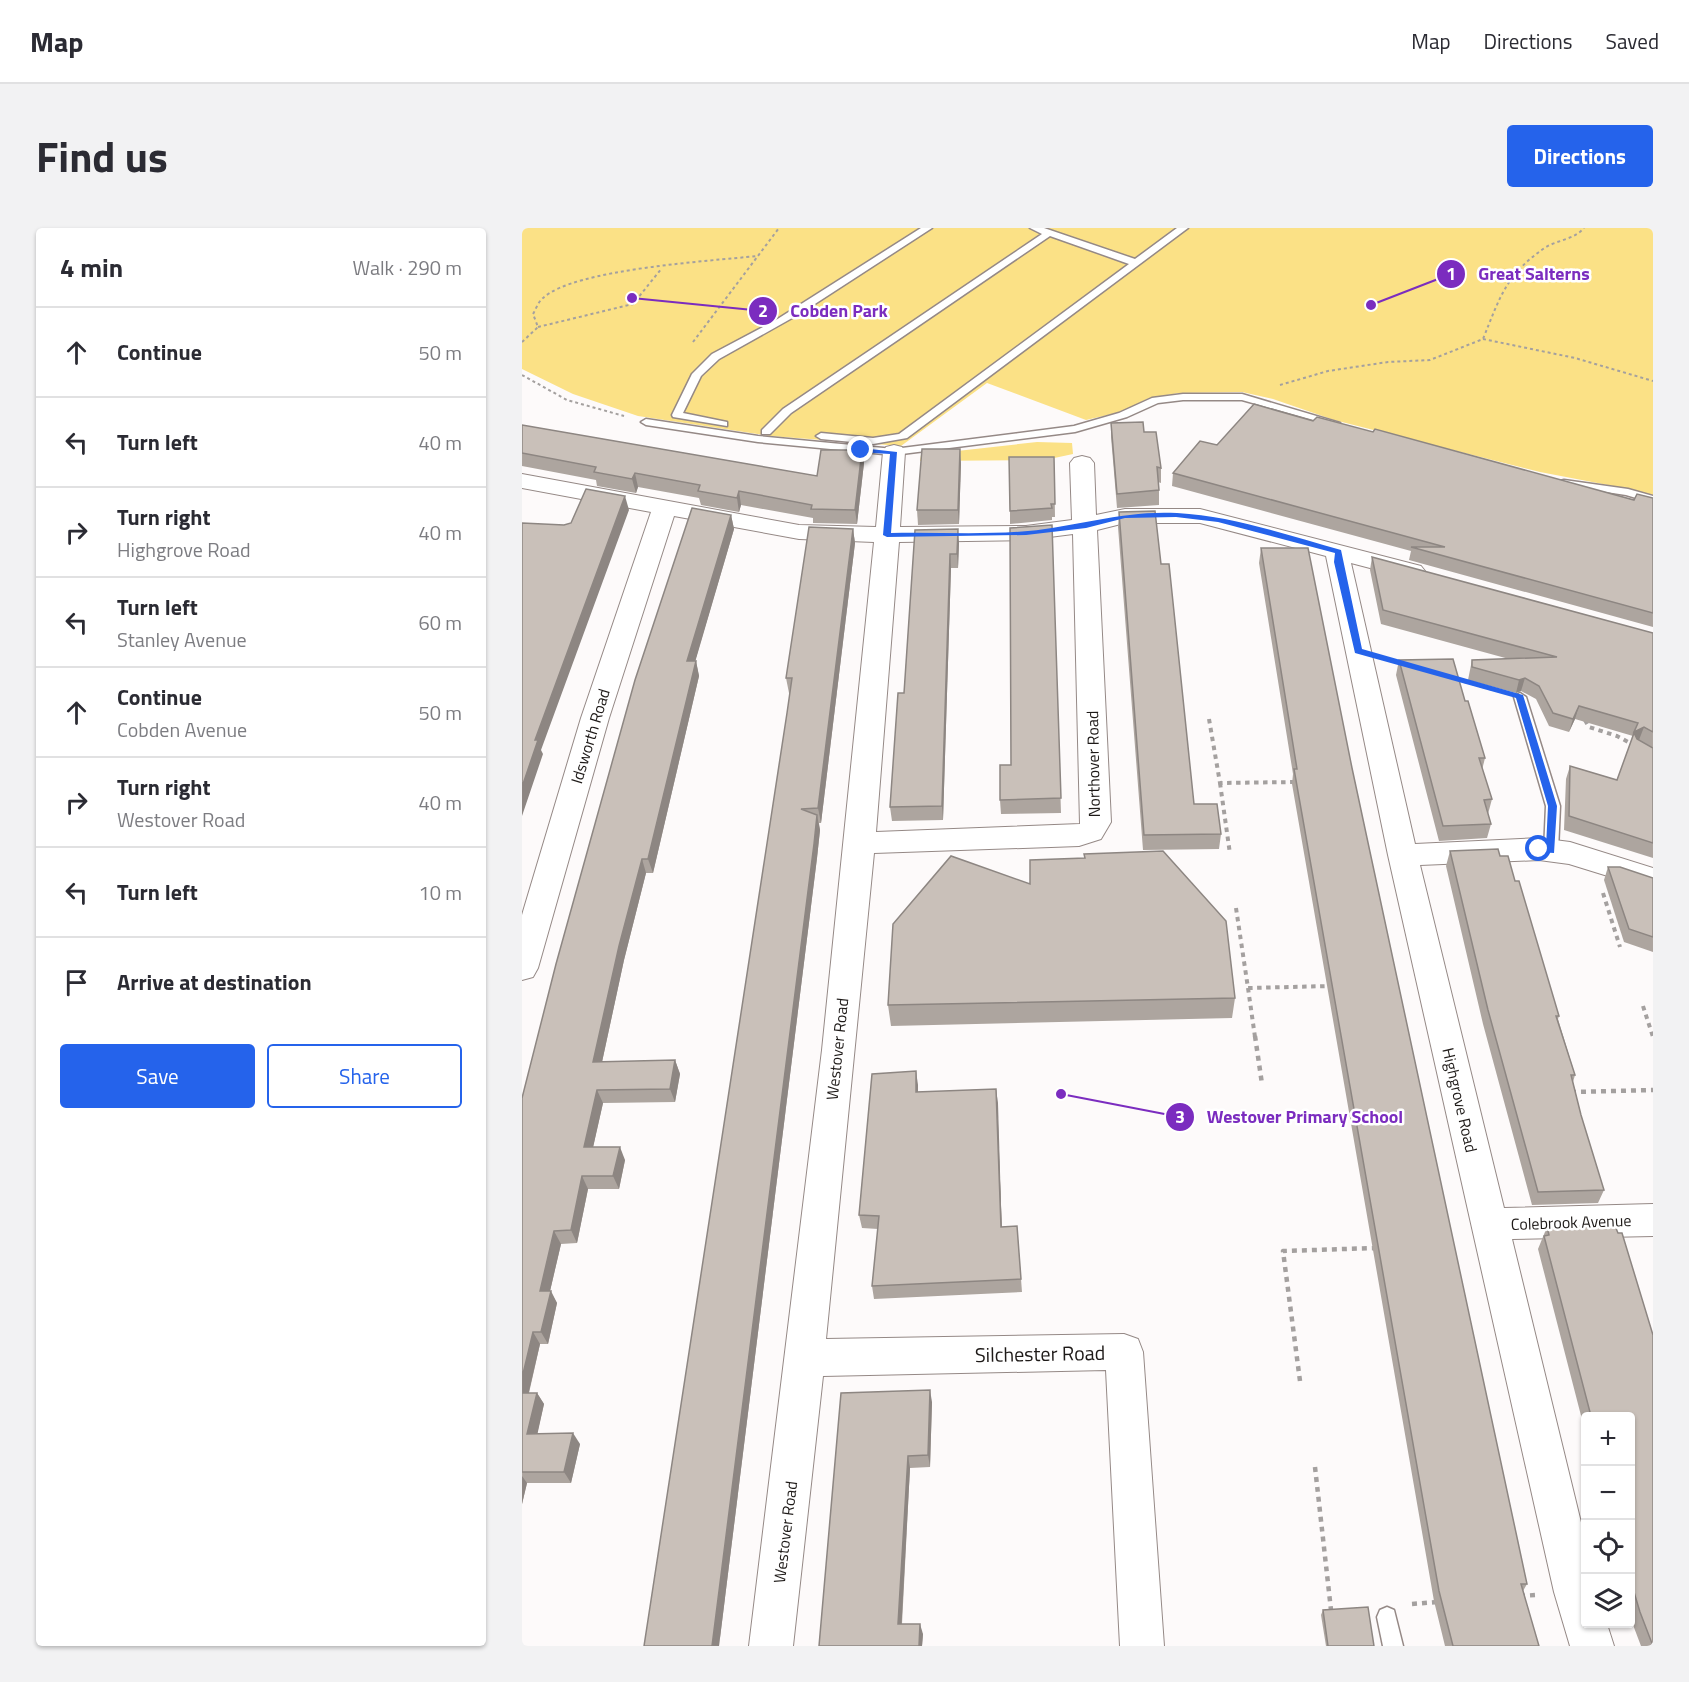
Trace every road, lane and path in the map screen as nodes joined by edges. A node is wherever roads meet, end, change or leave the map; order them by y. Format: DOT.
graph roads {
  1 [pos="779,228"];
  2 [pos="927,228"];
  3 [pos="1035,228"];
  4 [pos="1183,228"];
  5 [pos="1584,228"];
  6 [pos="1049,233"];
  7 [pos="758,256"];
  8 [pos="1136,263"];
  9 [pos="663,267"];
  10 [pos="538,327"];
  11 [pos="1483,339"];
  12 [pos="522,342"];
  13 [pos="690,347"];
  14 [pos="522,375"];
  15 [pos="1653,381"];
  16 [pos="1242,397"];
  17 [pos="646,422"];
  18 [pos="1343,425"];
  19 [pos="766,432"];
  20 [pos="894,452"];
  21 [pos="1082,463"];
  22 [pos="522,480"];
  23 [pos="1555,480"];
  24 [pos="1653,500"];
  25 [pos="664,507"];
  26 [pos="1086,525"];
  27 [pos="887,535"];
  28 [pos="1339,551"];
  29 [pos="1430,576"];
  30 [pos="1453,677"];
  31 [pos="1520,697"];
  32 [pos="1582,715"];
  33 [pos="1209,719"];
  34 [pos="1638,747"];
  35 [pos="1303,782"];
  36 [pos="1220,783"];
  37 [pos="858,843"];
  38 [pos="1551,851"];
  39 [pos="1230,854"];
  40 [pos="1404,855"];
  41 [pos="1593,861"];
  42 [pos="1653,879"];
  43 [pos="1236,908"];
  44 [pos="1620,947"];
  45 [pos="522,968"];
  46 [pos="1341,986"];
  47 [pos="1248,988"];
  48 [pos="1643,1006"];
  49 [pos="1653,1037"];
  50 [pos="1262,1084"];
  51 [pos="1653,1090"];
  52 [pos="1562,1093"];
  53 [pos="1653,1220"];
  54 [pos="1489,1224"];
  55 [pos="1389,1248"];
  56 [pos="806,1358"];
  57 [pos="1300,1381"];
  58 [pos="1314,1467"];
  59 [pos="1576,1592"];
  60 [pos="1517,1596"];
  61 [pos="1447,1602"];
  62 [pos="1342,1610"];
  63 [pos="1394,1611"];
  64 [pos="771,1646"];
  65 [pos="1142,1646"];
  66 [pos="1393,1646"];
  67 [pos="1592,1646"];
  1 -- 7 [label="path"];
  2 -- 19 [label="lane"];
  3 -- 6 [label="lane"];
  4 -- 8 [label="lane"];
  5 -- 11 [label="path"];
  6 -- 8 [label="lane"];
  6 -- 19 [label="lane"];
  7 -- 9 [label="path"];
  7 -- 13 [label="path"];
  8 -- 19 [label="lane"];
  9 -- 10 [label="path"];
  9 -- 10 [label="path"];
  10 -- 12 [label="path"];
  11 -- 15 [label="path"];
  11 -- 16 [label="path"];
  14 -- 17 [label="path"];
  16 -- 18 [label="lane"];
  16 -- 20 [label="lane"];
  17 -- 20 [label="lane"];
  20 -- 27 [label="street, Westover Road"];
  21 -- 26 [label="street, Northover Road"];
  22 -- 25 [label="street"];
  23 -- 24 [label="lane"];
  25 -- 27 [label="street"];
  25 -- 45 [label="street, Idsworth Road"];
  26 -- 27 [label="street"];
  26 -- 28 [label="street"];
  26 -- 37 [label="street, Northover Road"];
  27 -- 37 [label="street, Westover Road"];
  28 -- 29 [label="street"];
  28 -- 40 [label="street, Highgrove Road"];
  30 -- 31 [label="path"];
  31 -- 38 [label="lane"];
  32 -- 34 [label="path"];
  33 -- 36 [label="path"];
  35 -- 36 [label="path"];
  36 -- 39 [label="path"];
  37 -- 56 [label="street, Westover Road"];
  38 -- 40 [label="street"];
  38 -- 41 [label="street"];
  40 -- 54 [label="street, Highgrove Road"];
  41 -- 42 [label="street"];
  41 -- 44 [label="path"];
  43 -- 47 [label="path"];
  46 -- 47 [label="path"];
  47 -- 50 [label="path"];
  48 -- 49 [label="path"];
  51 -- 52 [label="path"];
  53 -- 54 [label="street, Colebrook Avenue"];
  54 -- 59 [label="street, Highgrove Road"];
  55 -- 57 [label="path"];
  56 -- 64 [label="street, Westover Road"];
  56 -- 65 [label="street, Silchester Road"];
  58 -- 62 [label="path"];
  59 -- 60 [label="path"];
  59 -- 67 [label="street, Highgrove Road"];
  61 -- 63 [label="path"];
  63 -- 66 [label="lane"];
}
